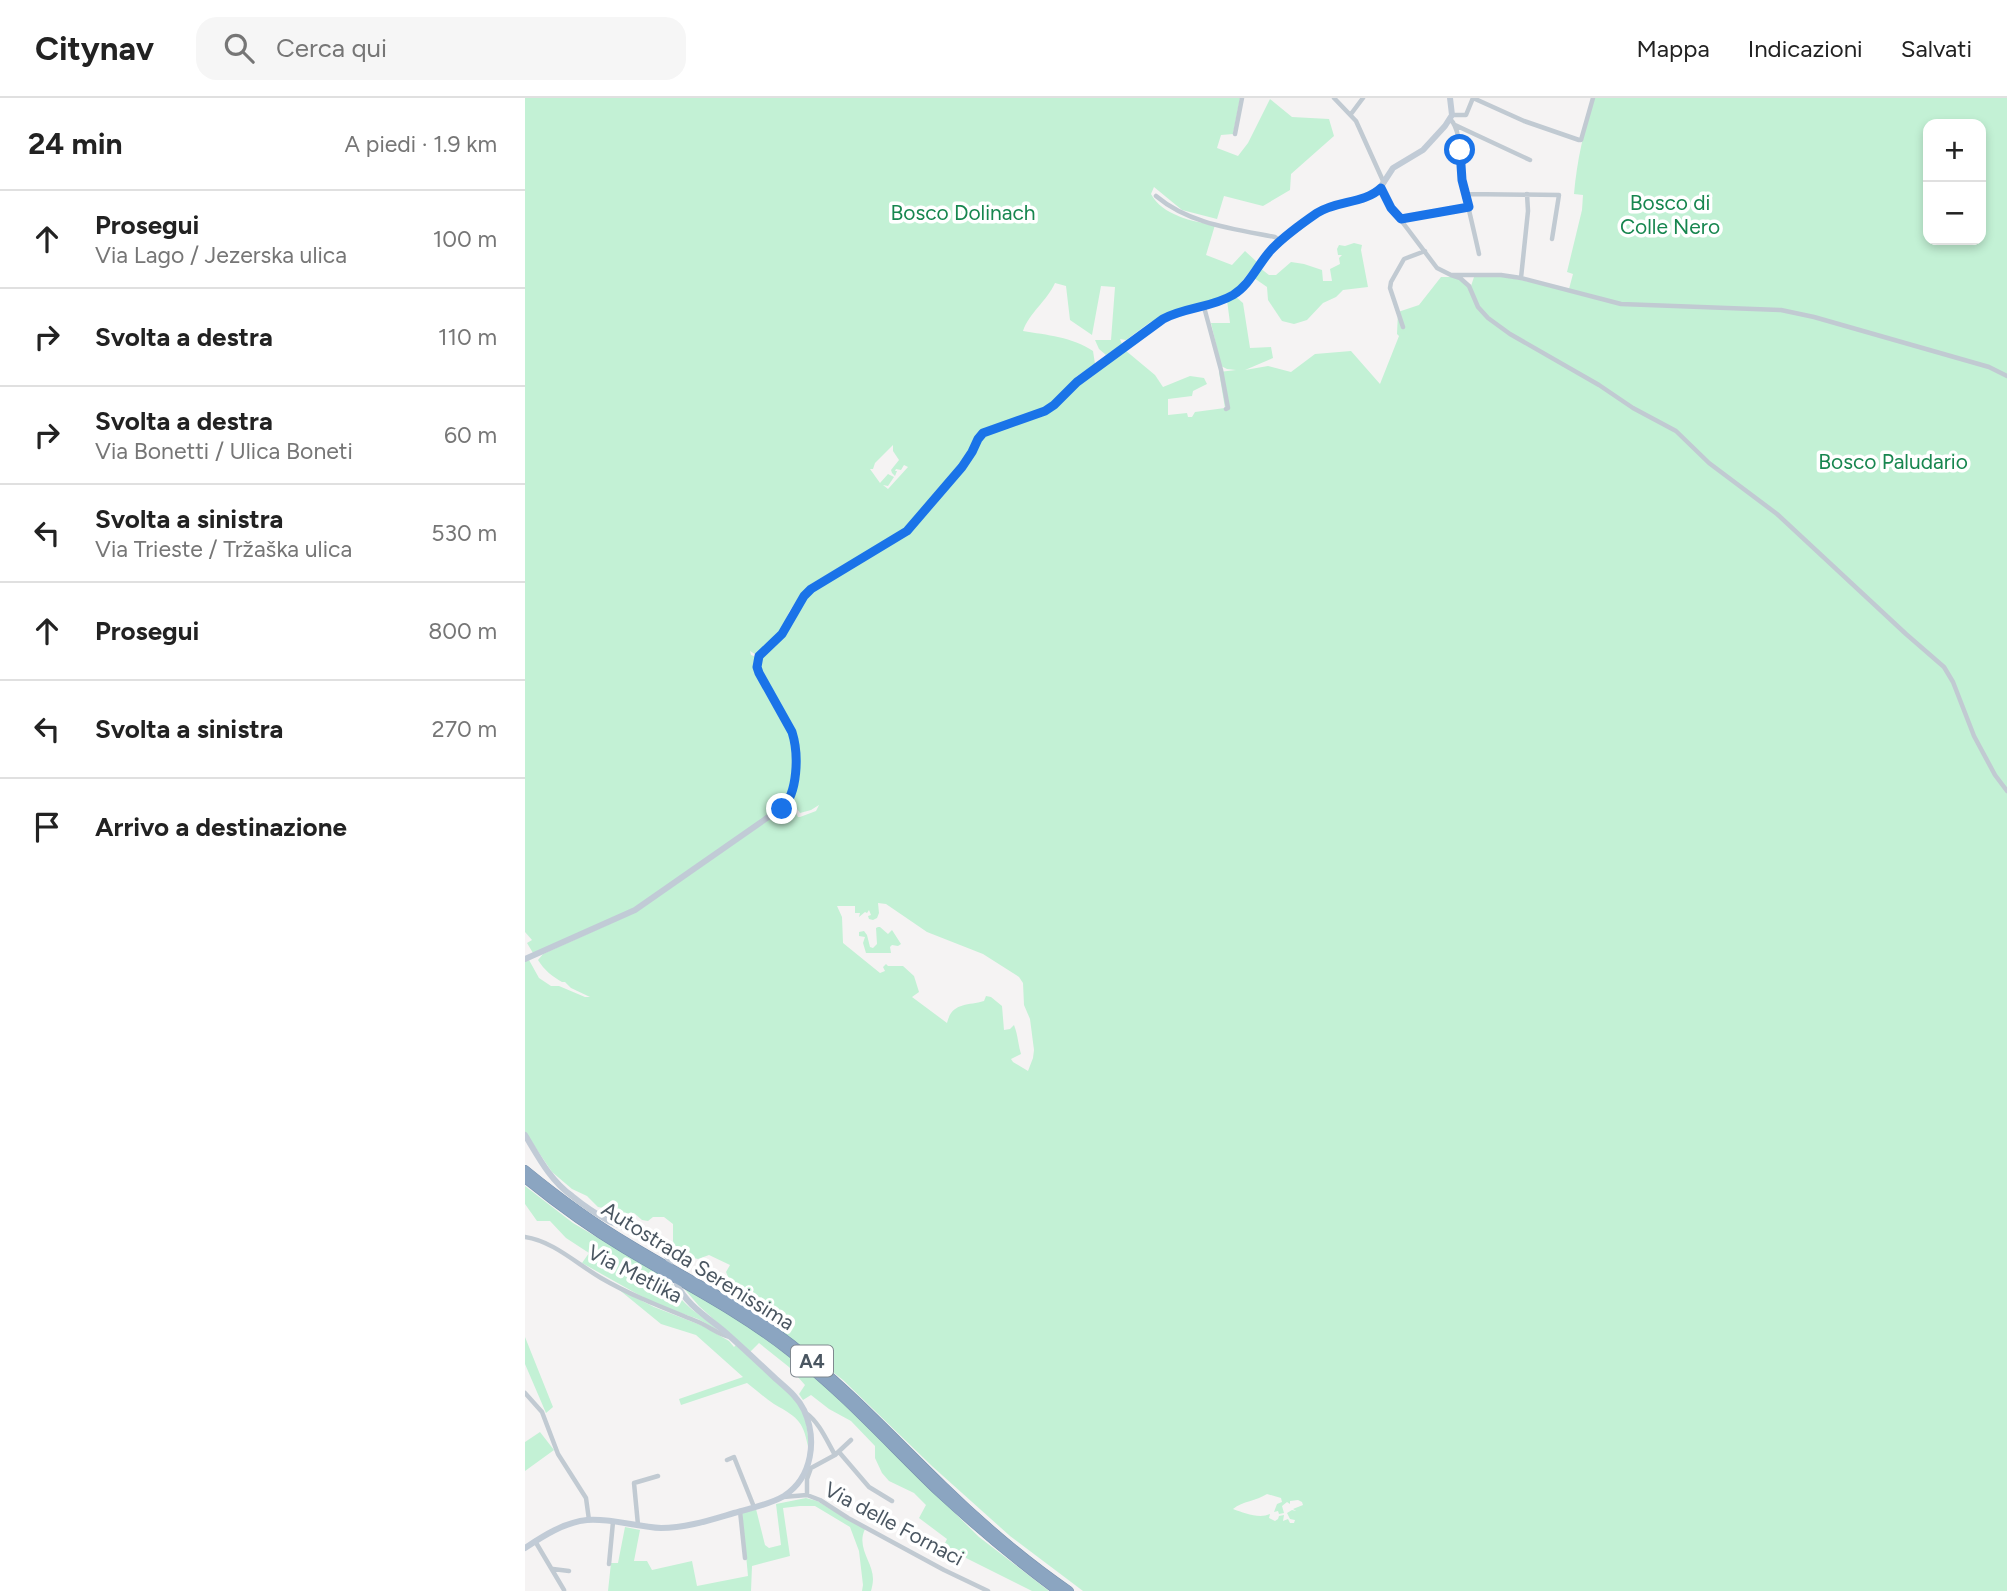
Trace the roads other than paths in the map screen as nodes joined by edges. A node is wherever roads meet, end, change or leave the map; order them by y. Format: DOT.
graph roads {
  1 [pos="1242,98"];
  2 [pos="1333,98"];
  3 [pos="1363,98"];
  4 [pos="1450,98"];
  5 [pos="1473,98"];
  6 [pos="1593,98"];
  7 [pos="1351,114"];
  8 [pos="1452,120"];
  9 [pos="1235,134"];
  10 [pos="1530,160"];
  11 [pos="1383,185"];
  12 [pos="1466,194"];
  13 [pos="1527,194"];
  14 [pos="1156,197"];
  15 [pos="1469,207"];
  16 [pos="1401,219"];
  17 [pos="1552,239"];
  18 [pos="1280,241"];
  19 [pos="1425,251"];
  20 [pos="1479,254"];
  21 [pos="1451,275"];
  22 [pos="1470,276"];
  23 [pos="1521,278"];
  24 [pos="1469,286"];
  25 [pos="1205,307"];
  26 [pos="1403,327"];
  27 [pos="2007,376"];
  28 [pos="1227,408"];
  29 [pos="2007,791"];
  30 [pos="528,958"];
  31 [pos="525,1135"];
  32 [pos="525,1170"];
  33 [pos="525,1178"];
  34 [pos="525,1237"];
  35 [pos="670,1263"];
  36 [pos="677,1284"];
  37 [pos="731,1337"];
  38 [pos="525,1393"];
  39 [pos="805,1413"];
  40 [pos="851,1440"];
  41 [pos="837,1453"];
  42 [pos="727,1460"];
  43 [pos="658,1476"];
  44 [pos="807,1495"];
  45 [pos="782,1496"];
  46 [pos="892,1501"];
  47 [pos="754,1507"];
  48 [pos="740,1511"];
  49 [pos="589,1520"];
  50 [pos="613,1521"];
  51 [pos="638,1526"];
  52 [pos="535,1541"];
  53 [pos="525,1548"];
  54 [pos="745,1558"];
  55 [pos="609,1564"];
  56 [pos="552,1569"];
  57 [pos="569,1571"];
  58 [pos="564,1590"];
  59 [pos="988,1591"];
  60 [pos="1058,1591"];
  61 [pos="1069,1591"];
  1 -- 9 [label="street"];
  2 -- 7 [label="street"];
  3 -- 7 [label="street"];
  4 -- 8 [label="street"];
  5 -- 6 [label="street"];
  5 -- 8 [label="street"];
  7 -- 11 [label="street"];
  8 -- 10 [label="street"];
  8 -- 11 [label="street"];
  8 -- 12 [label="street"];
  11 -- 16 [label="street"];
  11 -- 18 [label="street"];
  12 -- 13 [label="street"];
  12 -- 15 [label="street"];
  13 -- 17 [label="street"];
  13 -- 23 [label="street"];
  14 -- 18 [label="street"];
  15 -- 16 [label="street"];
  15 -- 20 [label="street"];
  16 -- 19 [label="street"];
  18 -- 25 [label="street"];
  19 -- 21 [label="street"];
  19 -- 26 [label="street"];
  21 -- 22 [label="street"];
  21 -- 24 [label="street"];
  22 -- 23 [label="street"];
  22 -- 24 [label="street"];
  23 -- 27 [label="street"];
  24 -- 29 [label="street"];
  25 -- 28 [label="street"];
  25 -- 30 [label="street"];
  31 -- 35 [label="street"];
  32 -- 61 [label="highway, Autostrada Serenissima / A4"];
  33 -- 60 [label="highway, Autostrada Serenissima / A4"];
  34 -- 37 [label="street, Via Metlika"];
  36 -- 37 [label="street"];
  37 -- 39 [label="street"];
  38 -- 49 [label="street"];
  39 -- 41 [label="street"];
  39 -- 45 [label="street"];
  40 -- 41 [label="street"];
  41 -- 44 [label="street"];
  41 -- 46 [label="street"];
  42 -- 47 [label="street"];
  43 -- 51 [label="street"];
  44 -- 45 [label="street, Via delle Fornaci"];
  44 -- 59 [label="street, Via delle Fornaci"];
  45 -- 47 [label="street"];
  47 -- 48 [label="street"];
  48 -- 51 [label="street"];
  48 -- 54 [label="street"];
  49 -- 50 [label="street"];
  49 -- 52 [label="street"];
  50 -- 51 [label="street"];
  50 -- 55 [label="street"];
  52 -- 53 [label="street"];
  52 -- 56 [label="street"];
  56 -- 57 [label="street"];
  56 -- 58 [label="street"];
}
